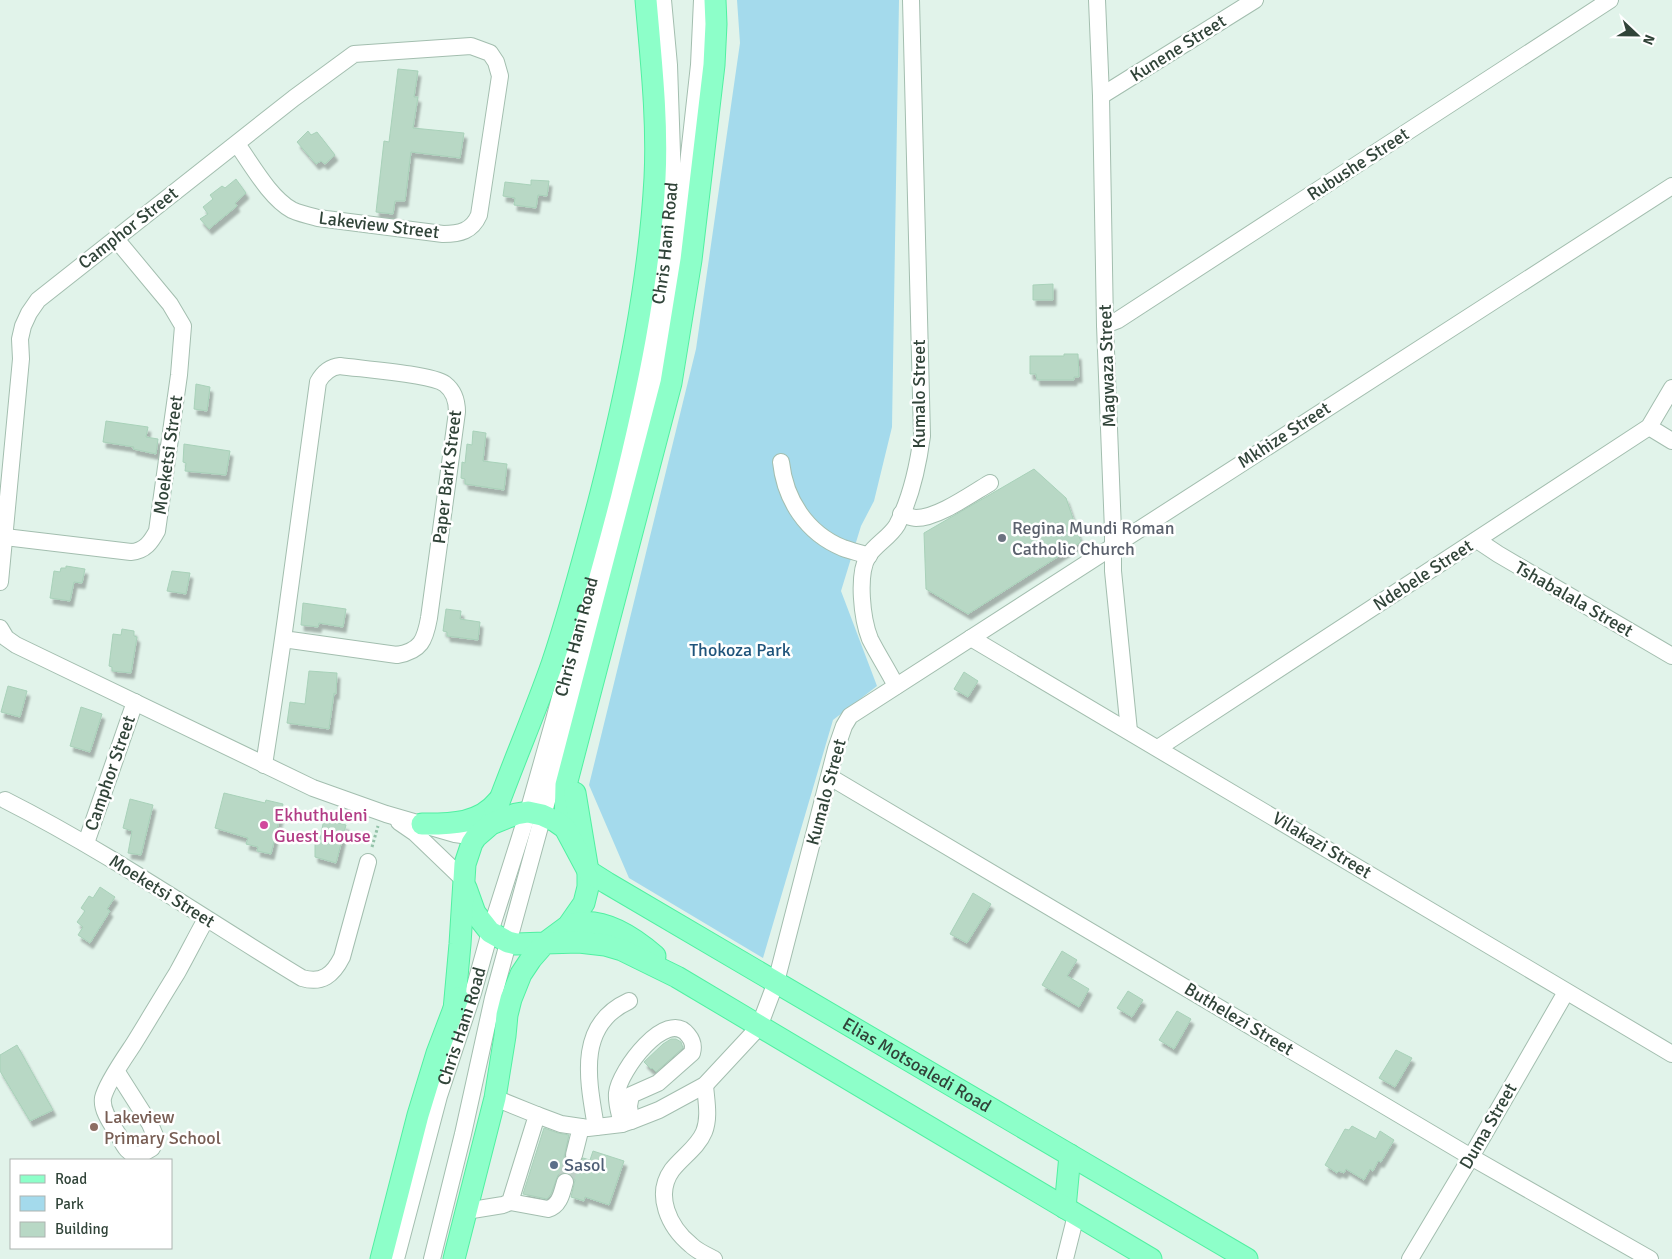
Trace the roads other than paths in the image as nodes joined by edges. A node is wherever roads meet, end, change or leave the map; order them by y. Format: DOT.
graph roads {
  1 [pos="646,0"];
  2 [pos="663,0"];
  3 [pos="702,0"];
  4 [pos="715,0"];
  5 [pos="911,0"];
  6 [pos="1097,0"];
  7 [pos="1256,0"];
  8 [pos="1610,0"];
  9 [pos="471,46"];
  10 [pos="1102,96"];
  11 [pos="237,144"];
  12 [pos="1672,186"];
  13 [pos="116,239"];
  14 [pos="1105,325"];
  15 [pos="1672,388"];
  16 [pos="1649,427"];
  17 [pos="1672,441"];
  18 [pos="781,462"];
  19 [pos="990,483"];
  20 [pos="901,514"];
  21 [pos="5,537"];
  22 [pos="1478,540"];
  23 [pos="1113,547"];
  24 [pos="868,556"];
  25 [pos="0,582"];
  26 [pos="2,632"];
  27 [pos="971,638"];
  28 [pos="283,639"];
  29 [pos="1672,656"];
  30 [pos="896,686"];
  31 [pos="135,702"];
  32 [pos="1129,731"];
  33 [pos="576,748"];
  34 [pos="1158,748"];
  35 [pos="264,764"];
  36 [pos="830,777"];
  37 [pos="500,798"];
  38 [pos="5,800"];
  39 [pos="384,814"];
  40 [pos="535,814"];
  41 [pos="422,824"];
  42 [pos="565,828"];
  43 [pos="484,830"];
  44 [pos="86,843"];
  45 [pos="368,862"];
  46 [pos="588,871"];
  47 [pos="465,881"];
  48 [pos="475,913"];
  49 [pos="206,919"];
  50 [pos="568,926"];
  51 [pos="499,937"];
  52 [pos="545,943"];
  53 [pos="677,977"];
  54 [pos="776,982"];
  55 [pos="1566,992"];
  56 [pos="629,1002"];
  57 [pos="454,1010"];
  58 [pos="759,1027"];
  59 [pos="1672,1054"];
  60 [pos="117,1072"];
  61 [pos="705,1085"];
  62 [pos="495,1098"];
  63 [pos="537,1115"];
  64 [pos="627,1123"];
  65 [pos="588,1127"];
  66 [pos="574,1155"];
  67 [pos="1070,1155"];
  68 [pos="1471,1157"];
  69 [pos="565,1182"];
  70 [pos="510,1202"];
  71 [pos="466,1211"];
  72 [pos="1071,1211"];
  73 [pos="381,1259"];
  74 [pos="396,1259"];
  75 [pos="432,1259"];
  76 [pos="454,1259"];
  77 [pos="714,1259"];
  78 [pos="1065,1259"];
  79 [pos="1151,1259"];
  80 [pos="1247,1259"];
  81 [pos="1410,1259"];
  82 [pos="1650,1259"];
  1 -- 37 [label="main road, Chris Hani Road"];
  2 -- 40 [label="street, Chris Hani Road"];
  3 -- 40 [label="street, Chris Hani Road"];
  4 -- 33 [label="main road, Chris Hani Road"];
  5 -- 20 [label="street, Kumalo Street"];
  6 -- 10 [label="street, Magwaza Street"];
  7 -- 10 [label="street, Kunene Street"];
  8 -- 14 [label="street, Rubushe Street"];
  9 -- 11 [label="street, Camphor Street"];
  9 -- 11 [label="street, Lakeview Street"];
  10 -- 14 [label="street, Magwaza Street"];
  11 -- 13 [label="street, Camphor Street"];
  12 -- 23 [label="street, Mkhize Street"];
  13 -- 21 [label="street, Camphor Street"];
  13 -- 21 [label="street, Moeketsi Street"];
  14 -- 23 [label="street, Magwaza Street"];
  15 -- 16 [label="street, Ndebele Street"];
  16 -- 17 [label="street"];
  16 -- 22 [label="street, Ndebele Street"];
  18 -- 24 [label="street"];
  19 -- 20 [label="street"];
  20 -- 24 [label="street, Kumalo Street"];
  21 -- 25 [label="street, Camphor Street"];
  22 -- 29 [label="street, Tshabalala Street"];
  22 -- 34 [label="street, Ndebele Street"];
  23 -- 27 [label="street, Mkhize Street"];
  23 -- 32 [label="street, Magwaza Street"];
  24 -- 30 [label="street"];
  26 -- 31 [label="street"];
  27 -- 30 [label="street, Mkhize Street"];
  27 -- 32 [label="street, Vilakazi Street"];
  28 -- 28 [label="street, Paper Bark Street"];
  28 -- 35 [label="street, Paper Bark Street"];
  30 -- 36 [label="street, Kumalo Street"];
  31 -- 35 [label="street"];
  31 -- 44 [label="street, Camphor Street"];
  32 -- 34 [label="street, Vilakazi Street"];
  33 -- 42 [label="main road, Chris Hani Road"];
  33 -- 46 [label="main road"];
  34 -- 55 [label="street, Vilakazi Street"];
  35 -- 39 [label="street"];
  36 -- 54 [label="street, Kumalo Street"];
  36 -- 68 [label="street, Buthelezi Street"];
  37 -- 41 [label="main road"];
  37 -- 43 [label="main road, Chris Hani Road"];
  38 -- 44 [label="street, Moeketsi Street"];
  39 -- 41 [label="street"];
  39 -- 47 [label="street"];
  40 -- 42 [label="main road"];
  40 -- 43 [label="main road"];
  40 -- 51 [label="street, Chris Hani Road"];
  41 -- 43 [label="street"];
  42 -- 46 [label="main road"];
  43 -- 47 [label="main road, Chris Hani Road"];
  44 -- 49 [label="street, Moeketsi Street"];
  45 -- 49 [label="street, Moeketsi Street"];
  46 -- 50 [label="main road"];
  46 -- 54 [label="main road, Elias Motsoaledi Road"];
  47 -- 48 [label="main road"];
  47 -- 57 [label="main road, Chris Hani Road"];
  48 -- 51 [label="main road"];
  48 -- 57 [label="main road, Chris Hani Road"];
  49 -- 60 [label="street"];
  50 -- 52 [label="main road"];
  50 -- 53 [label="main road"];
  51 -- 52 [label="main road"];
  51 -- 74 [label="street, Chris Hani Road"];
  51 -- 75 [label="street, Chris Hani Road"];
  52 -- 53 [label="main road"];
  52 -- 62 [label="main road"];
  53 -- 58 [label="main road"];
  54 -- 58 [label="street, Kumalo Street"];
  54 -- 67 [label="main road, Elias Motsoaledi Road"];
  55 -- 59 [label="street, Vilakazi Street"];
  55 -- 68 [label="street, Duma Street"];
  56 -- 65 [label="street"];
  57 -- 73 [label="main road, Chris Hani Road"];
  58 -- 61 [label="street"];
  58 -- 72 [label="main road"];
  61 -- 64 [label="street"];
  61 -- 77 [label="street"];
  62 -- 63 [label="street"];
  62 -- 71 [label="main road"];
  63 -- 65 [label="street"];
  63 -- 70 [label="street"];
  64 -- 64 [label="street"];
  64 -- 65 [label="street"];
  65 -- 66 [label="street"];
  67 -- 72 [label="main road"];
  67 -- 80 [label="main road, Elias Motsoaledi Road"];
  68 -- 81 [label="street, Duma Street"];
  68 -- 82 [label="street, Buthelezi Street"];
  69 -- 70 [label="street"];
  70 -- 71 [label="street"];
  71 -- 76 [label="main road"];
  72 -- 78 [label="street"];
  72 -- 79 [label="main road"];
}
